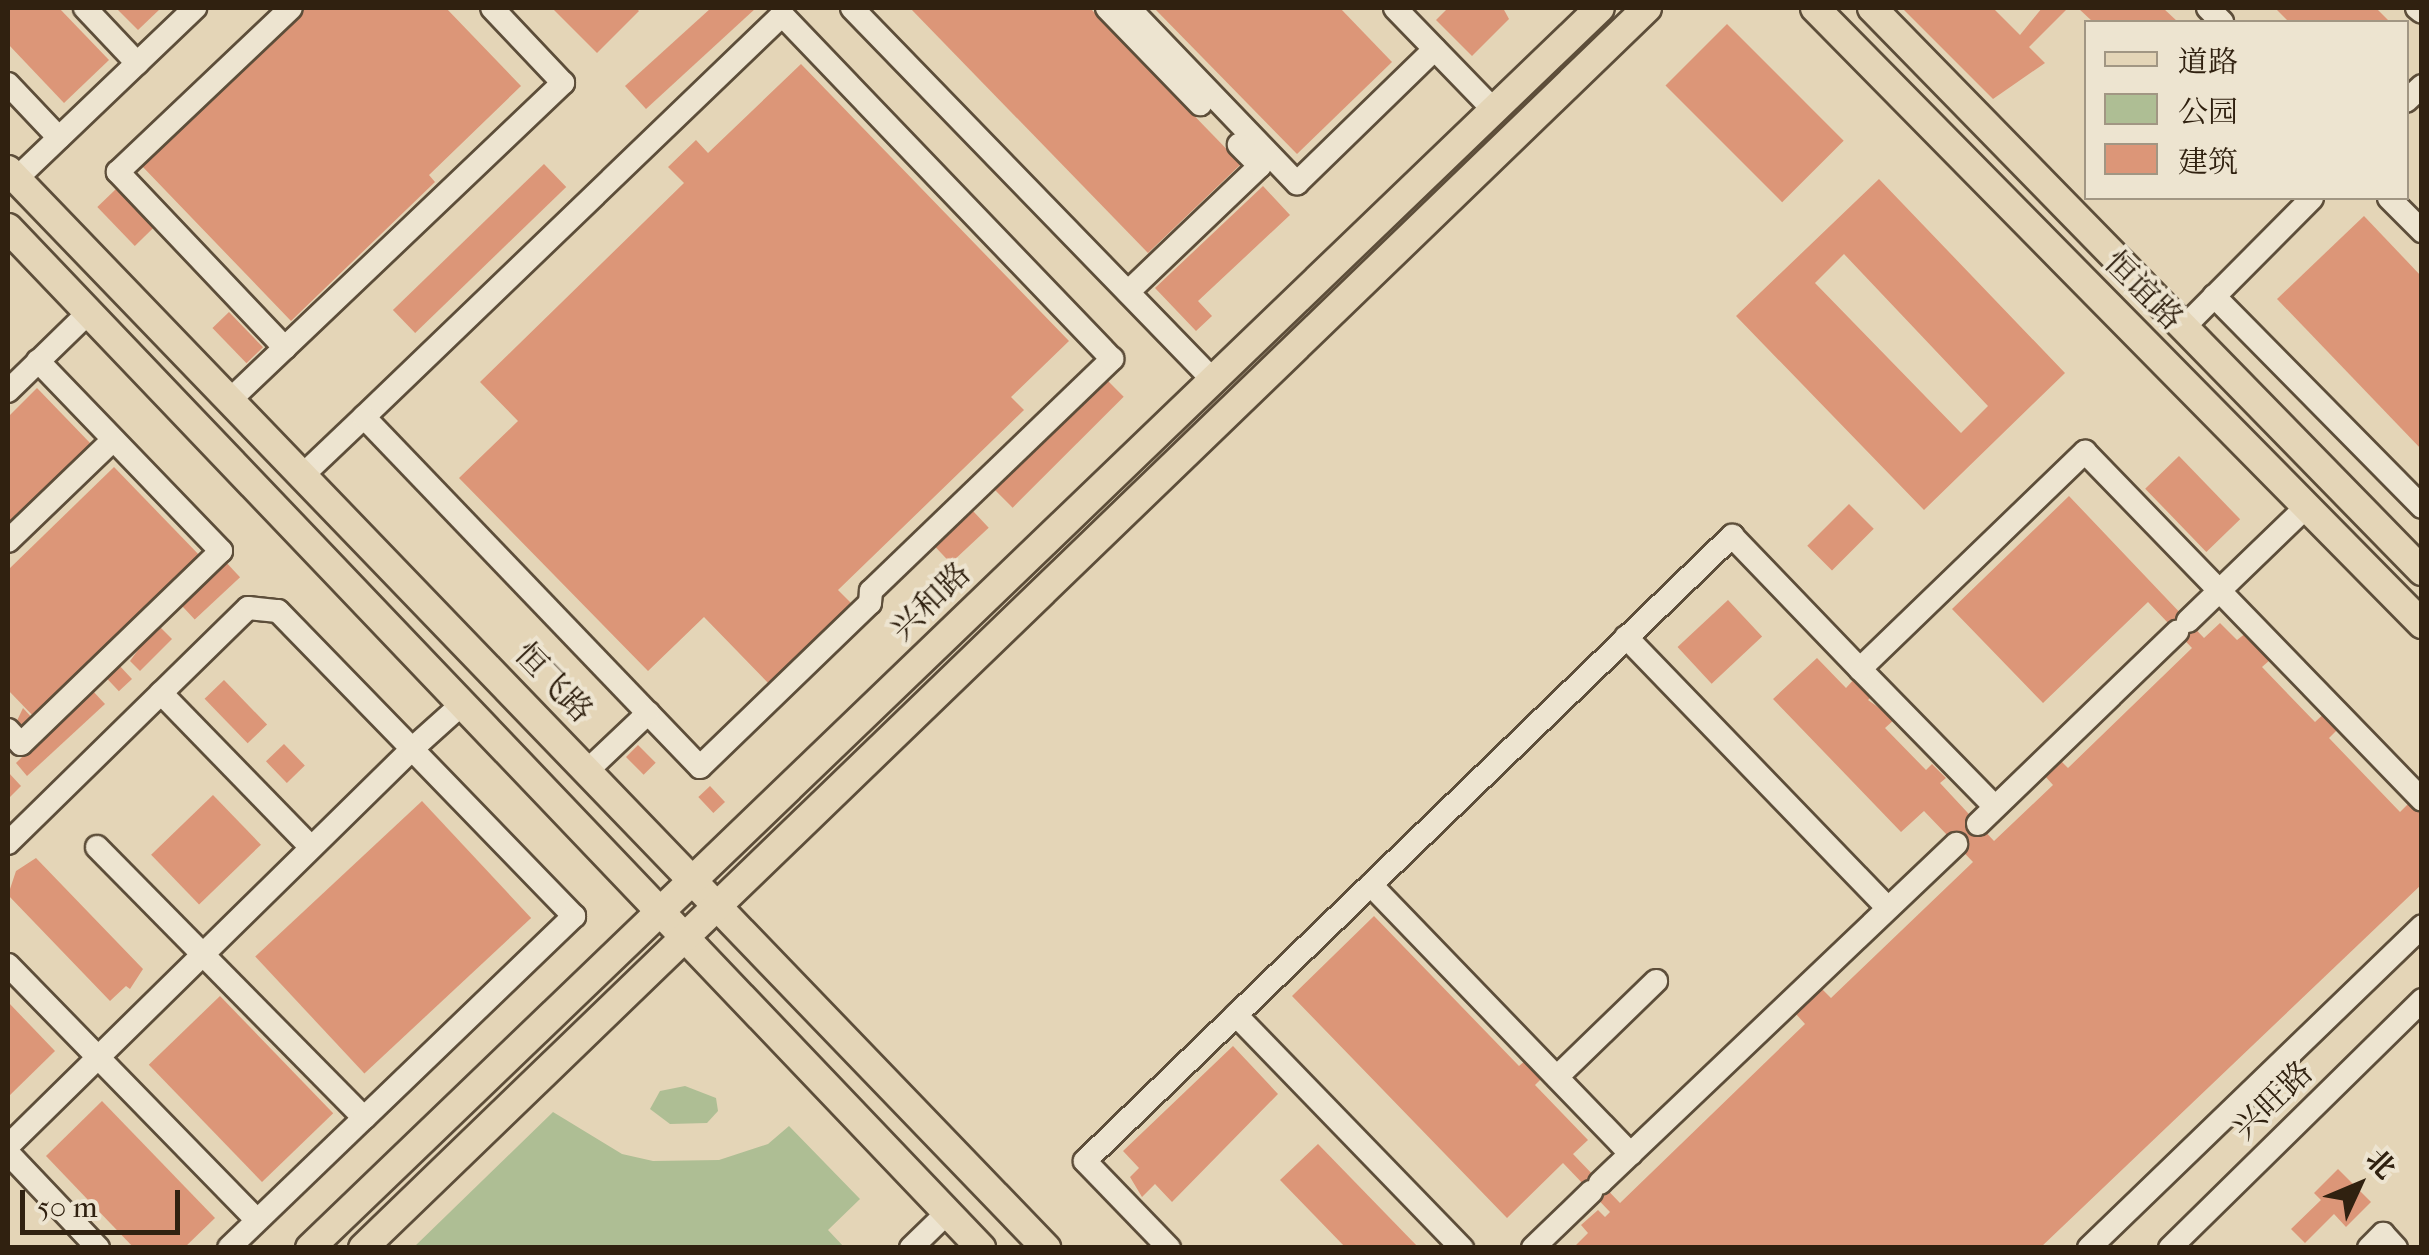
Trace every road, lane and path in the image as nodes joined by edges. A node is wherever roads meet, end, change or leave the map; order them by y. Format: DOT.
graph roads {
  1 [pos="85,8"];
  2 [pos="195,8"];
  3 [pos="291,8"];
  4 [pos="492,8"];
  5 [pos="852,8"];
  6 [pos="1106,8"];
  7 [pos="1129,8"];
  8 [pos="1600,8"];
  9 [pos="1646,8"];
  10 [pos="1815,8"];
  11 [pos="1872,8"];
  12 [pos="1407,12"];
  13 [pos="1435,49"];
  14 [pos="138,62"];
  15 [pos="8,84"];
  16 [pos="1494,110"];
  17 [pos="59,138"];
  18 [pos="12,174"];
  19 [pos="2310,200"];
  20 [pos="2391,200"];
  21 [pos="8,228"];
  22 [pos="2422,230"];
  23 [pos="1128,292"];
  24 [pos="2214,296"];
  25 [pos="88,313"];
  26 [pos="2183,328"];
  27 [pos="285,348"];
  28 [pos="38,362"];
  29 [pos="1213,380"];
  30 [pos="8,391"];
  31 [pos="230,400"];
  32 [pos="364,417"];
  33 [pos="114,440"];
  34 [pos="302,474"];
  35 [pos="2306,507"];
  36 [pos="2422,507"];
  37 [pos="8,542"];
  38 [pos="2422,571"];
  39 [pos="2219,591"];
  40 [pos="2422,624"];
  41 [pos="1626,637"];
  42 [pos="1860,669"];
  43 [pos="161,693"];
  44 [pos="461,706"];
  45 [pos="648,712"];
  46 [pos="8,730"];
  47 [pos="412,749"];
  48 [pos="588,770"];
  49 [pos="2422,800"];
  50 [pos="1996,807"];
  51 [pos="1978,824"];
  52 [pos="8,843"];
  53 [pos="1956,844"];
  54 [pos="97,847"];
  55 [pos="311,847"];
  56 [pos="694,879"];
  57 [pos="1371,885"];
  58 [pos="717,904"];
  59 [pos="1888,908"];
  60 [pos="659,914"];
  61 [pos="2422,926"];
  62 [pos="682,938"];
  63 [pos="202,954"];
  64 [pos="8,964"];
  65 [pos="1656,982"];
  66 [pos="2422,1000"];
  67 [pos="1236,1015"];
  68 [pos="99,1056"];
  69 [pos="1557,1077"];
  70 [pos="364,1118"];
  71 [pos="8,1150"];
  72 [pos="1631,1154"];
  73 [pos="947,1212"];
  74 [pos="257,1220"];
  75 [pos="98,1248"];
  76 [pos="229,1248"];
  77 [pos="310,1248"];
  78 [pos="363,1248"];
  79 [pos="911,1248"];
  80 [pos="981,1248"];
  81 [pos="1046,1248"];
  82 [pos="1169,1248"];
  83 [pos="1462,1248"];
  84 [pos="1532,1248"];
  85 [pos="2089,1248"];
  86 [pos="2170,1248"];
  87 [pos="2369,1248"];
  88 [pos="2396,1248"];
  1 -- 14 [label="street"];
  2 -- 14 [label="street"];
  3 -- 27 [label="street"];
  4 -- 27 [label="street"];
  5 -- 23 [label="street"];
  6 -- 23 [label="street"];
  7 -- 13 [label="street"];
  8 -- 16 [label="main road, 兴和路"];
  9 -- 58 [label="main road"];
  10 -- 35 [label="main road, 恒谊路"];
  11 -- 26 [label="main road, 恒谊路"];
  12 -- 13 [label="street"];
  13 -- 16 [label="street"];
  14 -- 17 [label="street"];
  15 -- 17 [label="street"];
  16 -- 29 [label="main road, 兴和路"];
  17 -- 18 [label="street"];
  18 -- 31 [label="main road, 恒飞路"];
  19 -- 24 [label="street"];
  20 -- 22 [label="street"];
  21 -- 25 [label="main road"];
  23 -- 29 [label="street"];
  24 -- 26 [label="street"];
  24 -- 36 [label="street"];
  25 -- 28 [label="street"];
  25 -- 44 [label="main road"];
  26 -- 38 [label="main road, 恒谊路"];
  27 -- 31 [label="street"];
  28 -- 30 [label="street"];
  28 -- 33 [label="street"];
  29 -- 56 [label="main road, 兴和路"];
  31 -- 34 [label="main road, 恒飞路"];
  32 -- 34 [label="street"];
  32 -- 45 [label="street"];
  32 -- 45 [label="street"];
  33 -- 37 [label="street"];
  33 -- 46 [label="street"];
  34 -- 48 [label="main road, 恒飞路"];
  35 -- 39 [label="street"];
  35 -- 40 [label="main road, 恒谊路"];
  39 -- 42 [label="street"];
  39 -- 49 [label="street"];
  39 -- 50 [label="street"];
  41 -- 42 [label="street"];
  41 -- 57 [label="street"];
  41 -- 59 [label="street"];
  42 -- 50 [label="street"];
  43 -- 47 [label="street"];
  43 -- 52 [label="street"];
  43 -- 55 [label="street"];
  44 -- 47 [label="street"];
  44 -- 60 [label="main road"];
  45 -- 48 [label="street"];
  47 -- 55 [label="street"];
  47 -- 70 [label="street"];
  48 -- 56 [label="main road, 恒飞路"];
  50 -- 51 [label="street"];
  53 -- 59 [label="street"];
  54 -- 63 [label="street"];
  55 -- 63 [label="street"];
  56 -- 58 [label="main road, 恒飞路"];
  56 -- 60 [label="main road, 兴和路"];
  57 -- 67 [label="street"];
  57 -- 69 [label="street"];
  58 -- 62 [label="main road"];
  58 -- 81 [label="main road, 恒飞路"];
  59 -- 72 [label="street"];
  60 -- 62 [label="main road"];
  60 -- 77 [label="main road, 兴和路"];
  61 -- 85 [label="street"];
  62 -- 73 [label="main road"];
  62 -- 78 [label="main road"];
  63 -- 68 [label="street"];
  63 -- 70 [label="street"];
  64 -- 68 [label="street"];
  65 -- 69 [label="street"];
  66 -- 86 [label="street, 兴旺路"];
  67 -- 82 [label="street"];
  67 -- 83 [label="street"];
  68 -- 71 [label="street"];
  68 -- 74 [label="street"];
  69 -- 72 [label="street"];
  70 -- 74 [label="street"];
  71 -- 75 [label="street"];
  72 -- 84 [label="street"];
  73 -- 79 [label="street"];
  73 -- 80 [label="main road"];
  74 -- 76 [label="street"];
  87 -- 88 [label="street"];
}
